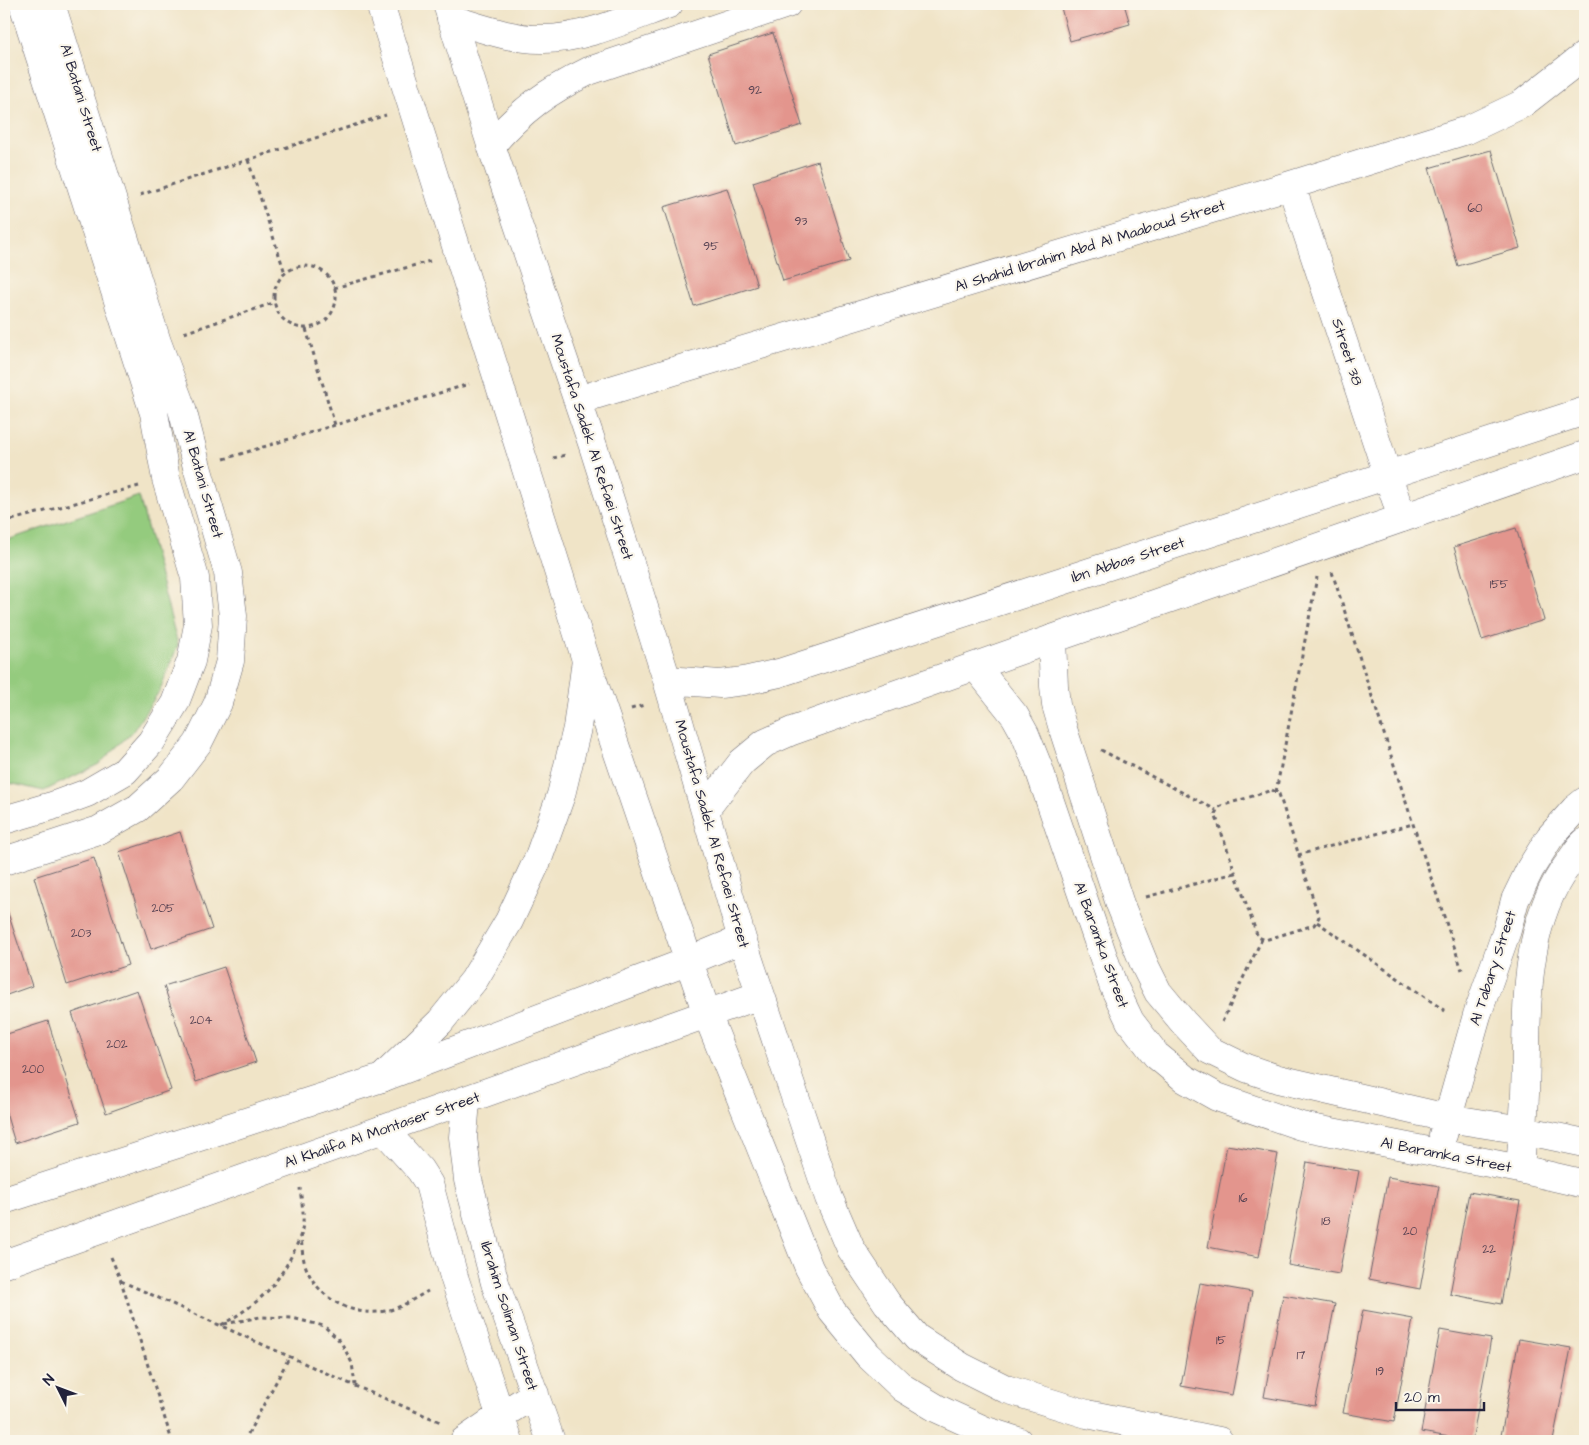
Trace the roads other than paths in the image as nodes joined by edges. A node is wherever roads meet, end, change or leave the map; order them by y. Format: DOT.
graph roads {
  1 [pos="23,4"];
  2 [pos="51,4"];
  3 [pos="380,4"];
  4 [pos="669,4"];
  5 [pos="787,4"];
  6 [pos="449,11"];
  7 [pos="1585,55"];
  8 [pos="491,145"];
  9 [pos="1291,185"];
  10 [pos="578,400"];
  11 [pos="182,410"];
  12 [pos="1585,411"];
  13 [pos="154,414"];
  14 [pos="1585,455"];
  15 [pos="1388,476"];
  16 [pos="1402,518"];
  17 [pos="1052,639"];
  18 [pos="586,660"];
  19 [pos="976,667"];
  20 [pos="669,688"];
  21 [pos="1585,800"];
  22 [pos="704,810"];
  23 [pos="5,813"];
  24 [pos="1585,842"];
  25 [pos="12,858"];
  26 [pos="742,939"];
  27 [pos="689,961"];
  28 [pos="760,995"];
  29 [pos="707,1014"];
  30 [pos="382,1078"];
  31 [pos="466,1100"];
  32 [pos="1447,1118"];
  33 [pos="383,1129"];
  34 [pos="1523,1130"];
  35 [pos="1585,1143"];
  36 [pos="1439,1154"];
  37 [pos="1520,1169"];
  38 [pos="1585,1184"];
  39 [pos="4,1200"];
  40 [pos="4,1264"];
  41 [pos="535,1394"];
  42 [pos="500,1416"];
  43 [pos="469,1438"];
  44 [pos="510,1441"];
  45 [pos="551,1441"];
  46 [pos="1018,1441"];
  47 [pos="1219,1441"];
  1 -- 13 [label="street, Al Batani Street"];
  2 -- 11 [label="street, Al Batani Street"];
  3 -- 18 [label="street"];
  4 -- 6 [label="street"];
  5 -- 8 [label="street"];
  6 -- 8 [label="street, Moustafa Sadek Al Refaei Street"];
  7 -- 9 [label="street, Al Shahid Ibrahim Abd Al Maaboud Street"];
  8 -- 10 [label="street, Moustafa Sadek Al Refaei Street"];
  9 -- 10 [label="street, Al Shahid Ibrahim Abd Al Maaboud Street"];
  9 -- 15 [label="street, Street 38"];
  10 -- 20 [label="street, Moustafa Sadek Al Refaei Street"];
  11 -- 13 [label="street"];
  11 -- 25 [label="street, Al Batani Street"];
  12 -- 15 [label="street, Ibn Abbas Street"];
  13 -- 23 [label="street, Al Batani Street"];
  14 -- 16 [label="street"];
  15 -- 16 [label="street, Street 38"];
  15 -- 20 [label="street, Ibn Abbas Street"];
  16 -- 17 [label="street"];
  17 -- 19 [label="street"];
  17 -- 32 [label="street"];
  18 -- 27 [label="street"];
  18 -- 30 [label="street"];
  19 -- 22 [label="street"];
  19 -- 36 [label="street, Al Baramka Street"];
  20 -- 22 [label="street, Moustafa Sadek Al Refaei Street"];
  21 -- 32 [label="street, Al Tabary Street"];
  22 -- 26 [label="street, Moustafa Sadek Al Refaei Street"];
  23 -- 25 [label="street"];
  24 -- 34 [label="street, Al Tabary Street"];
  26 -- 27 [label="street"];
  26 -- 28 [label="street, Moustafa Sadek Al Refaei Street"];
  27 -- 29 [label="street"];
  27 -- 30 [label="street"];
  28 -- 29 [label="street, Al Khalifa Al Montaser Street"];
  28 -- 47 [label="street, Moustafa Sadek Al Refaei Street"];
  29 -- 31 [label="street, Al Khalifa Al Montaser Street"];
  29 -- 46 [label="street"];
  30 -- 39 [label="street"];
  31 -- 33 [label="street, Al Khalifa Al Montaser Street"];
  31 -- 41 [label="street, Ibrahim Soliman Street"];
  32 -- 34 [label="street"];
  32 -- 36 [label="street, Al Tabary Street"];
  33 -- 40 [label="street, Al Khalifa Al Montaser Street"];
  33 -- 42 [label="street"];
  34 -- 35 [label="street"];
  34 -- 37 [label="street, Al Tabary Street"];
  36 -- 37 [label="street, Al Baramka Street"];
  37 -- 38 [label="street, Al Baramka Street"];
  41 -- 42 [label="street"];
  41 -- 45 [label="street, Ibrahim Soliman Street"];
  42 -- 43 [label="street"];
  42 -- 44 [label="street"];
}
